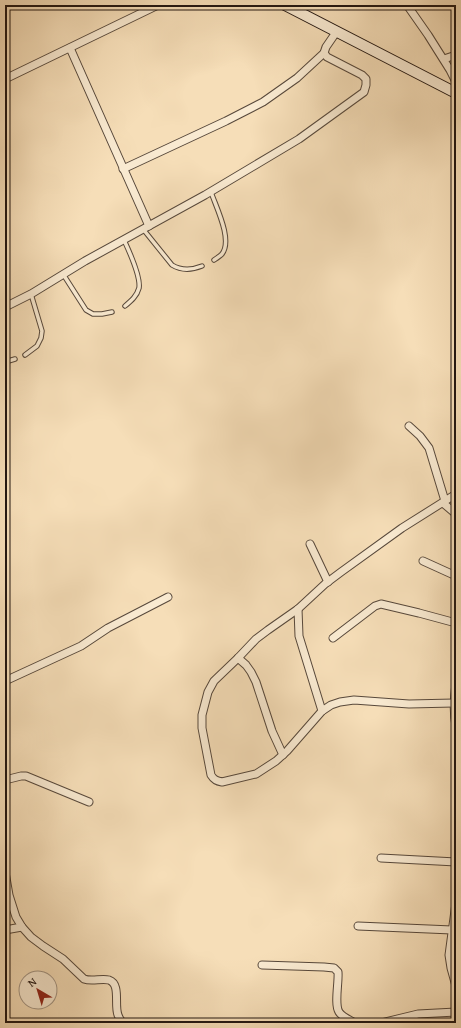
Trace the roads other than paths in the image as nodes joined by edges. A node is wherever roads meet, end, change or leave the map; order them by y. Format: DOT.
graph roads {
  1 [pos="158,5"];
  2 [pos="285,5"];
  3 [pos="407,5"];
  4 [pos="337,31"];
  5 [pos="70,48"];
  6 [pos="324,53"];
  7 [pos="456,55"];
  8 [pos="444,59"];
  9 [pos="453,70"];
  10 [pos="5,79"];
  11 [pos="456,82"];
  12 [pos="456,93"];
  13 [pos="124,169"];
  14 [pos="210,192"];
  15 [pos="146,228"];
  16 [pos="124,240"];
  17 [pos="214,260"];
  18 [pos="202,266"];
  19 [pos="63,274"];
  20 [pos="31,294"];
  21 [pos="125,306"];
  22 [pos="5,307"];
  23 [pos="112,312"];
  24 [pos="25,355"];
  25 [pos="15,360"];
  26 [pos="5,362"];
  27 [pos="409,426"];
  28 [pos="456,494"];
  29 [pos="444,502"];
  30 [pos="456,514"];
  31 [pos="310,544"];
  32 [pos="423,561"];
  33 [pos="456,576"];
  34 [pos="328,582"];
  35 [pos="168,597"];
  36 [pos="298,609"];
  37 [pos="456,623"];
  38 [pos="333,638"];
  39 [pos="238,658"];
  40 [pos="5,681"];
  41 [pos="456,683"];
  42 [pos="456,687"];
  43 [pos="454,703"];
  44 [pos="322,711"];
  45 [pos="456,726"];
  46 [pos="283,755"];
  47 [pos="5,780"];
  48 [pos="89,802"];
  49 [pos="380,858"];
  50 [pos="456,862"];
  51 [pos="5,872"];
  52 [pos="456,908"];
  53 [pos="358,926"];
  54 [pos="22,927"];
  55 [pos="5,930"];
  56 [pos="452,930"];
  57 [pos="452,955"];
  58 [pos="262,965"];
  59 [pos="456,986"];
  60 [pos="456,1012"];
  61 [pos="123,1023"];
  62 [pos="355,1023"];
  63 [pos="381,1023"];
  1 -- 5 [label="street"];
  2 -- 4 [label="street"];
  3 -- 8 [label="street"];
  4 -- 6 [label="street"];
  4 -- 12 [label="street"];
  5 -- 10 [label="street"];
  5 -- 13 [label="street"];
  6 -- 13 [label="street"];
  6 -- 14 [label="street"];
  7 -- 8 [label="street"];
  8 -- 9 [label="street"];
  9 -- 11 [label="street"];
  13 -- 15 [label="street"];
  14 -- 15 [label="street"];
  14 -- 17 [label="lane"];
  15 -- 16 [label="street"];
  15 -- 18 [label="lane"];
  16 -- 19 [label="street"];
  16 -- 21 [label="lane"];
  19 -- 20 [label="street"];
  19 -- 23 [label="lane"];
  20 -- 22 [label="street"];
  20 -- 24 [label="lane"];
  25 -- 26 [label="lane"];
  27 -- 29 [label="street"];
  28 -- 29 [label="street"];
  29 -- 30 [label="street"];
  29 -- 34 [label="street"];
  31 -- 34 [label="street"];
  32 -- 33 [label="street"];
  34 -- 36 [label="street"];
  35 -- 40 [label="street"];
  36 -- 39 [label="street"];
  36 -- 44 [label="street"];
  37 -- 38 [label="street"];
  39 -- 46 [label="street"];
  39 -- 46 [label="street"];
  41 -- 42 [label="street"];
  42 -- 43 [label="street"];
  43 -- 44 [label="street"];
  43 -- 45 [label="street"];
  44 -- 46 [label="street"];
  47 -- 48 [label="street"];
  49 -- 50 [label="street"];
  51 -- 54 [label="street"];
  52 -- 56 [label="street"];
  53 -- 56 [label="street"];
  54 -- 55 [label="street"];
  54 -- 61 [label="street"];
  56 -- 57 [label="street"];
  57 -- 59 [label="street"];
  58 -- 62 [label="street"];
  60 -- 63 [label="street"];
}
